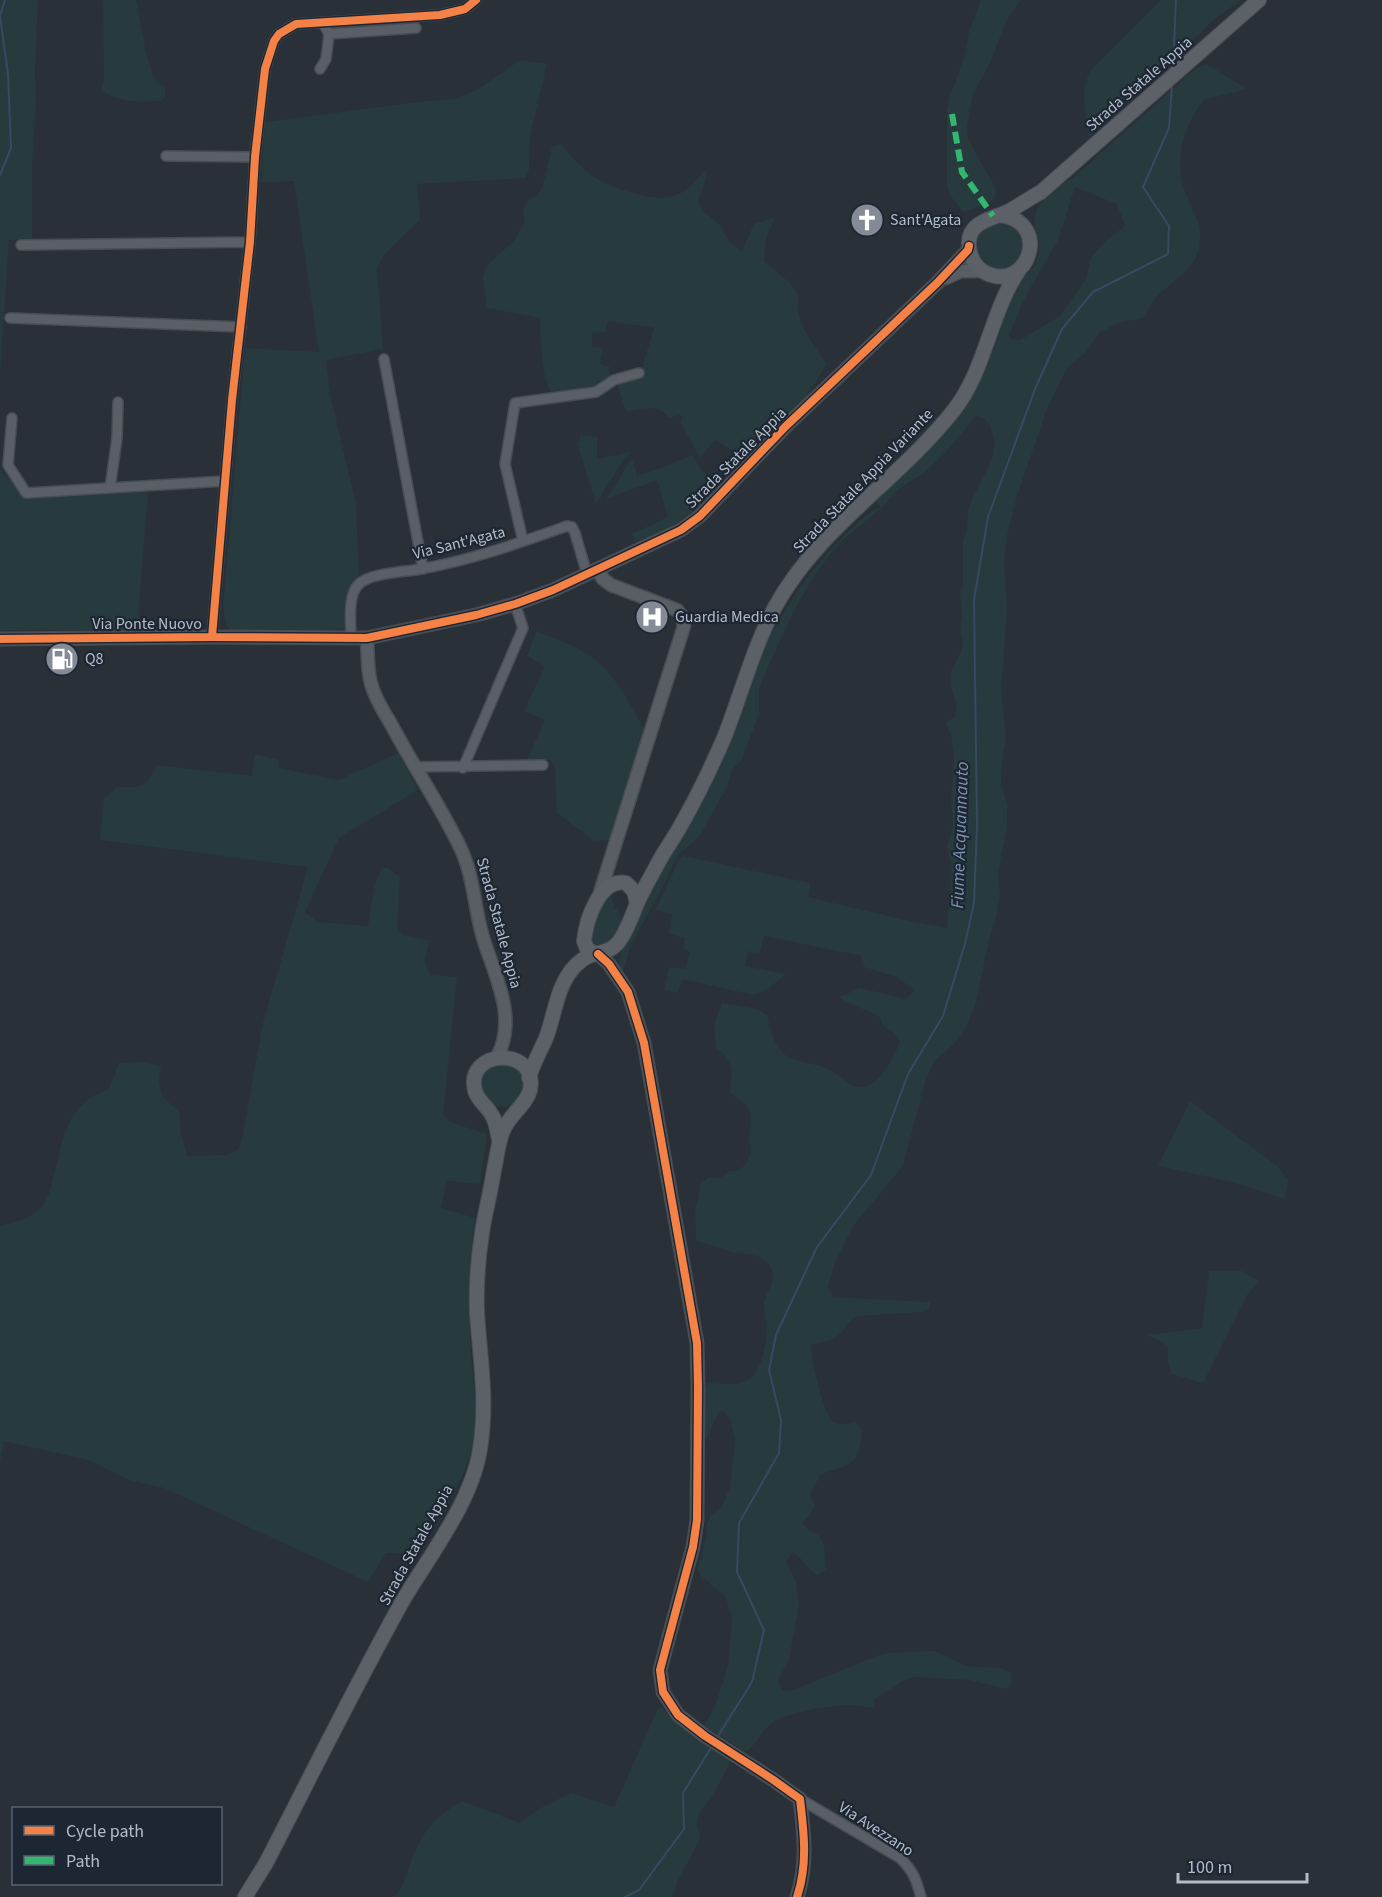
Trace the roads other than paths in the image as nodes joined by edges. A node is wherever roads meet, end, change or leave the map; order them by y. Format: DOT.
graph roads {
  1 [pos="476,0"];
  2 [pos="1259,0"];
  3 [pos="323,23"];
  4 [pos="416,28"];
  5 [pos="329,34"];
  6 [pos="320,69"];
  7 [pos="166,156"];
  8 [pos="255,157"];
  9 [pos="1041,192"];
  10 [pos="1000,215"];
  11 [pos="1026,228"];
  12 [pos="250,242"];
  13 [pos="21,245"];
  14 [pos="969,246"];
  15 [pos="1019,270"];
  16 [pos="986,273"];
  17 [pos="937,283"];
  18 [pos="10,318"];
  19 [pos="995,319"];
  20 [pos="241,327"];
  21 [pos="384,359"];
  22 [pos="639,374"];
  23 [pos="118,402"];
  24 [pos="12,418"];
  25 [pos="225,481"];
  26 [pos="110,488"];
  27 [pos="523,541"];
  28 [pos="423,569"];
  29 [pos="593,572"];
  30 [pos="515,604"];
  31 [pos="402,631"];
  32 [pos="212,637"];
  33 [pos="351,638"];
  34 [pos="367,638"];
  35 [pos="0,639"];
  36 [pos="369,668"];
  37 [pos="543,765"];
  38 [pos="414,767"];
  39 [pos="463,768"];
  40 [pos="660,860"];
  41 [pos="609,866"];
  42 [pos="626,884"];
  43 [pos="598,899"];
  44 [pos="637,904"];
  45 [pos="585,933"];
  46 [pos="622,938"];
  47 [pos="597,954"];
  48 [pos="614,971"];
  49 [pos="565,981"];
  50 [pos="505,1031"];
  51 [pos="538,1052"];
  52 [pos="497,1057"];
  53 [pos="514,1059"];
  54 [pos="529,1078"];
  55 [pos="485,1107"];
  56 [pos="517,1108"];
  57 [pos="499,1140"];
  58 [pos="800,1799"];
  59 [pos="245,1897"];
  60 [pos="797,1897"];
  61 [pos="921,1897"];
  1 -- 3 [label="street"];
  2 -- 9 [label="main road, Strada Statale Appia"];
  3 -- 5 [label="street"];
  3 -- 8 [label="street"];
  4 -- 5 [label="street"];
  5 -- 6 [label="street"];
  7 -- 8 [label="street"];
  8 -- 12 [label="street"];
  9 -- 10 [label="main road, Strada Statale Appia"];
  9 -- 11 [label="main road, Strada Statale Appia"];
  10 -- 11 [label="main road"];
  10 -- 14 [label="main road, Strada Statale Appia"];
  11 -- 15 [label="main road, Strada Statale Appia"];
  12 -- 13 [label="street"];
  12 -- 20 [label="street"];
  14 -- 16 [label="main road"];
  14 -- 17 [label="street, Strada Statale Appia"];
  15 -- 16 [label="main road, Strada Statale Appia"];
  15 -- 19 [label="main road, Strada Statale Appia Variante"];
  16 -- 17 [label="street, Strada Statale Appia"];
  16 -- 19 [label="main road, Strada Statale Appia Variante"];
  17 -- 29 [label="street, Strada Statale Appia"];
  18 -- 20 [label="street"];
  19 -- 40 [label="main road, Strada Statale Appia Variante"];
  20 -- 25 [label="street"];
  21 -- 28 [label="street"];
  22 -- 27 [label="street"];
  23 -- 26 [label="street"];
  24 -- 26 [label="street"];
  25 -- 26 [label="street"];
  25 -- 32 [label="street"];
  27 -- 28 [label="street, Via Sant'Agata"];
  27 -- 29 [label="street, Via Sant'Agata"];
  28 -- 33 [label="street, Via Sant'Agata"];
  29 -- 30 [label="street, Strada Statale Appia"];
  29 -- 41 [label="street"];
  30 -- 31 [label="street, Strada Statale Appia"];
  30 -- 39 [label="street"];
  31 -- 34 [label="street, Strada Statale Appia"];
  31 -- 36 [label="street, Strada Statale Appia"];
  32 -- 33 [label="street, Via Ponte Nuovo"];
  32 -- 35 [label="street, Via Ponte Nuovo"];
  33 -- 34 [label="street, Via Ponte Nuovo"];
  34 -- 36 [label="street, Strada Statale Appia"];
  36 -- 38 [label="street, Strada Statale Appia"];
  37 -- 39 [label="street"];
  38 -- 39 [label="street"];
  38 -- 50 [label="street, Strada Statale Appia"];
  40 -- 42 [label="main road, Strada Statale Appia Variante"];
  40 -- 44 [label="main road, Strada Statale Appia Variante"];
  41 -- 42 [label="street"];
  41 -- 43 [label="street"];
  42 -- 43 [label="main road, Strada Statale Appia Variante"];
  42 -- 44 [label="main road"];
  43 -- 45 [label="main road"];
  44 -- 46 [label="main road, Strada Statale Appia Variante"];
  45 -- 47 [label="main road"];
  45 -- 49 [label="main road"];
  46 -- 47 [label="main road"];
  46 -- 48 [label="street"];
  47 -- 48 [label="street"];
  47 -- 49 [label="main road"];
  48 -- 58 [label="street"];
  49 -- 51 [label="main road"];
  50 -- 52 [label="street, Strada Statale Appia"];
  50 -- 53 [label="street, Strada Statale Appia"];
  51 -- 53 [label="main road"];
  51 -- 54 [label="main road"];
  52 -- 53 [label="main road"];
  52 -- 55 [label="main road, Strada Statale Appia"];
  53 -- 54 [label="main road, Strada Statale Appia"];
  54 -- 56 [label="main road, Strada Statale Appia"];
  55 -- 56 [label="main road"];
  55 -- 57 [label="main road, Strada Statale Appia"];
  56 -- 57 [label="main road, Strada Statale Appia"];
  57 -- 59 [label="main road, Strada Statale Appia"];
  58 -- 60 [label="street"];
  58 -- 61 [label="street, Via Avezzano"];
}
